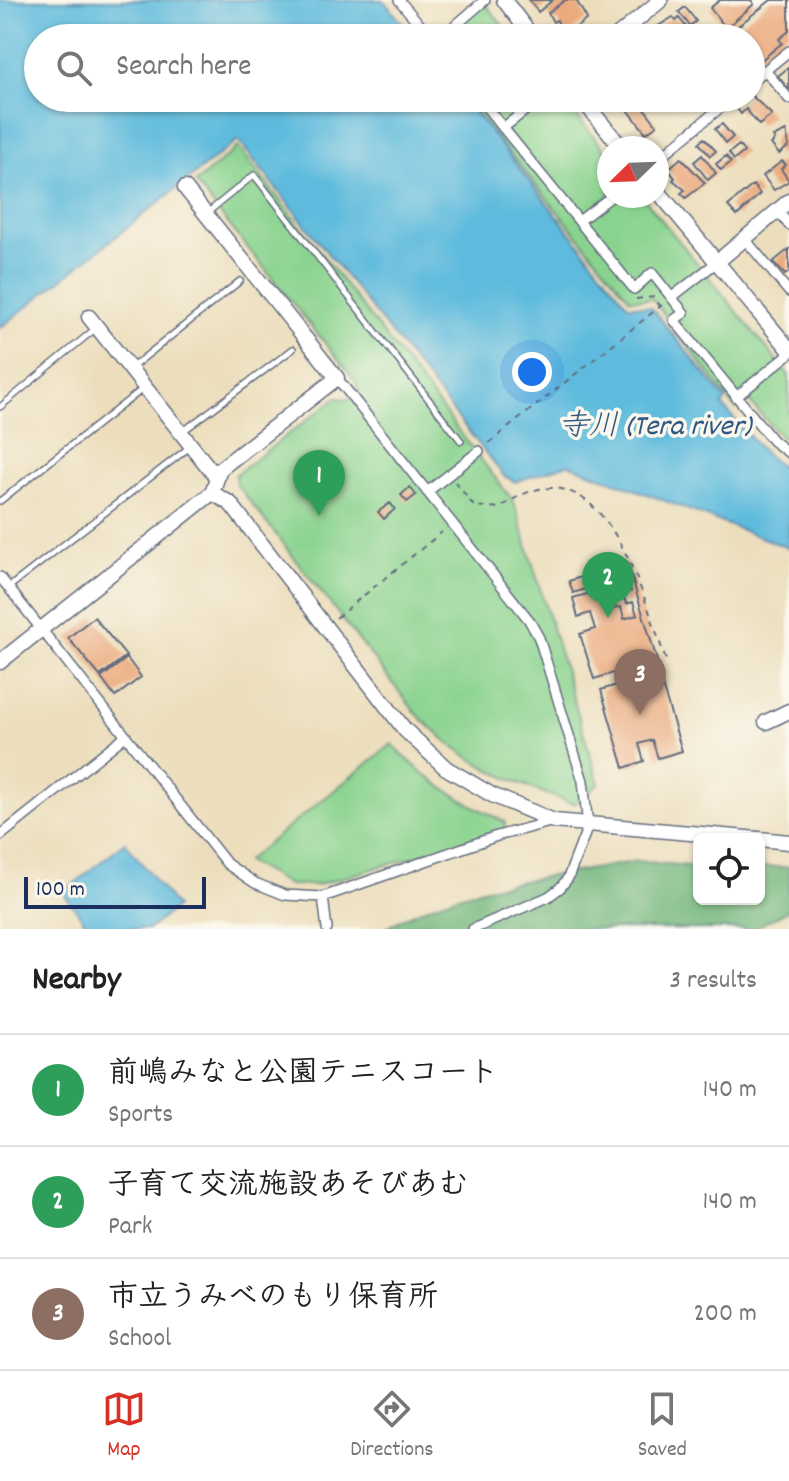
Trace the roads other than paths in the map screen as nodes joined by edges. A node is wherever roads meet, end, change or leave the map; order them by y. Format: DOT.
graph roads {
  1 [pos="399,0"];
  2 [pos="485,0"];
  3 [pos="504,0"];
  4 [pos="661,0"];
  5 [pos="419,24"];
  6 [pos="457,24"];
  7 [pos="522,24"];
  8 [pos="632,24"];
  9 [pos="789,51"];
  10 [pos="765,70"];
  11 [pos="789,99"];
  12 [pos="490,112"];
  13 [pos="523,112"];
  14 [pos="592,112"];
  15 [pos="715,112"];
  16 [pos="503,128"];
  17 [pos="612,136"];
  18 [pos="669,150"];
  19 [pos="185,188"];
  20 [pos="669,204"];
  21 [pos="783,206"];
  22 [pos="597,207"];
  23 [pos="206,213"];
  24 [pos="579,221"];
  25 [pos="789,225"];
  26 [pos="745,239"];
  27 [pos="717,262"];
  28 [pos="240,281"];
  29 [pos="789,292"];
  30 [pos="672,297"];
  31 [pos="93,322"];
  32 [pos="293,349"];
  33 [pos="789,352"];
  34 [pos="130,369"];
  35 [pos="337,378"];
  36 [pos="144,387"];
  37 [pos="736,397"];
  38 [pos="0,407"];
  39 [pos="181,433"];
  40 [pos="461,441"];
  41 [pos="191,446"];
  42 [pos="479,451"];
  43 [pos="789,453"];
  44 [pos="214,486"];
  45 [pos="427,492"];
  46 [pos="0,501"];
  47 [pos="0,577"];
  48 [pos="8,588"];
  49 [pos="42,630"];
  50 [pos="0,662"];
  51 [pos="789,711"];
  52 [pos="766,722"];
  53 [pos="124,737"];
  54 [pos="554,821"];
  55 [pos="588,826"];
  56 [pos="693,834"];
  57 [pos="0,836"];
  58 [pos="765,840"];
  59 [pos="789,842"];
  60 [pos="323,897"];
  61 [pos="327,929"];
  62 [pos="473,929"];
  1 -- 5 [label="street"];
  2 -- 6 [label="street"];
  3 -- 7 [label="street"];
  4 -- 8 [label="street"];
  9 -- 10 [label="street"];
  10 -- 11 [label="street"];
  12 -- 16 [label="street"];
  13 -- 16 [label="street"];
  14 -- 17 [label="street"];
  15 -- 18 [label="street"];
  16 -- 24 [label="street"];
  19 -- 23 [label="street"];
  20 -- 27 [label="street"];
  21 -- 25 [label="street"];
  21 -- 26 [label="street"];
  22 -- 24 [label="street"];
  23 -- 35 [label="street"];
  23 -- 40 [label="lane"];
  24 -- 30 [label="street"];
  26 -- 27 [label="street"];
  26 -- 29 [label="street"];
  27 -- 30 [label="street"];
  27 -- 33 [label="street"];
  28 -- 34 [label="lane"];
  30 -- 37 [label="street"];
  31 -- 34 [label="street"];
  31 -- 38 [label="lane"];
  32 -- 39 [label="lane"];
  33 -- 37 [label="street"];
  34 -- 36 [label="street"];
  35 -- 44 [label="street"];
  35 -- 45 [label="street"];
  36 -- 39 [label="street"];
  36 -- 46 [label="lane"];
  37 -- 43 [label="street"];
  39 -- 41 [label="street"];
  41 -- 44 [label="street"];
  41 -- 48 [label="lane"];
  42 -- 45 [label="street"];
  44 -- 49 [label="street"];
  44 -- 54 [label="street"];
  45 -- 55 [label="street"];
  47 -- 48 [label="street"];
  48 -- 49 [label="street"];
  49 -- 50 [label="street"];
  49 -- 53 [label="street"];
  51 -- 52 [label="street"];
  53 -- 57 [label="street"];
  53 -- 60 [label="street"];
  54 -- 55 [label="street"];
  54 -- 60 [label="street"];
  55 -- 56 [label="street"];
  55 -- 62 [label="street"];
  58 -- 59 [label="street"];
  60 -- 61 [label="street"];
}
